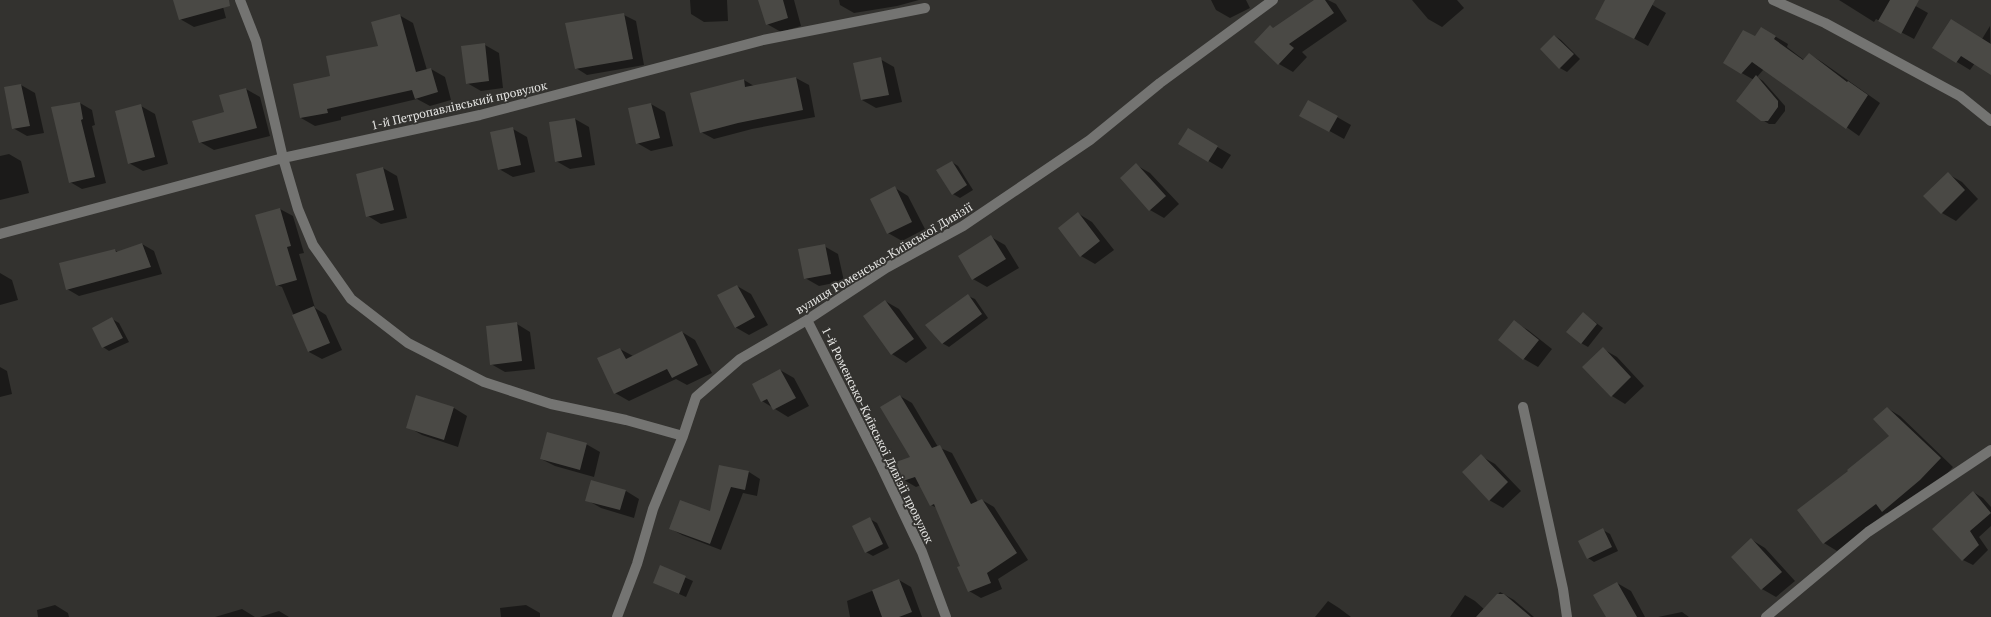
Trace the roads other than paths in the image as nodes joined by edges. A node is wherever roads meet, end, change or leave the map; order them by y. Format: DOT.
graph roads {
  1 [pos="240,0"];
  2 [pos="1273,0"];
  3 [pos="1773,0"];
  4 [pos="925,8"];
  5 [pos="1991,121"];
  6 [pos="283,158"];
  7 [pos="0,234"];
  8 [pos="807,320"];
  9 [pos="1523,407"];
  10 [pos="683,436"];
  11 [pos="1991,450"];
  12 [pos="617,617"];
  13 [pos="946,617"];
  14 [pos="1567,617"];
  15 [pos="1766,617"];
  1 -- 6 [label="street"];
  2 -- 8 [label="street, вулиця Роменсько-Київської Дивізії"];
  3 -- 5 [label="street"];
  4 -- 6 [label="street, 1-й Петропавлівський провулок"];
  6 -- 7 [label="street, 1-й Петропавлівський провулок"];
  6 -- 10 [label="street"];
  8 -- 10 [label="street, вулиця Роменсько-Київської Дивізії"];
  8 -- 13 [label="street, 1-й Роменсько-Київської Дивізії провулок"];
  9 -- 14 [label="street"];
  10 -- 12 [label="street, вулиця Роменсько-Київської Дивізії"];
  11 -- 15 [label="street"];
}
